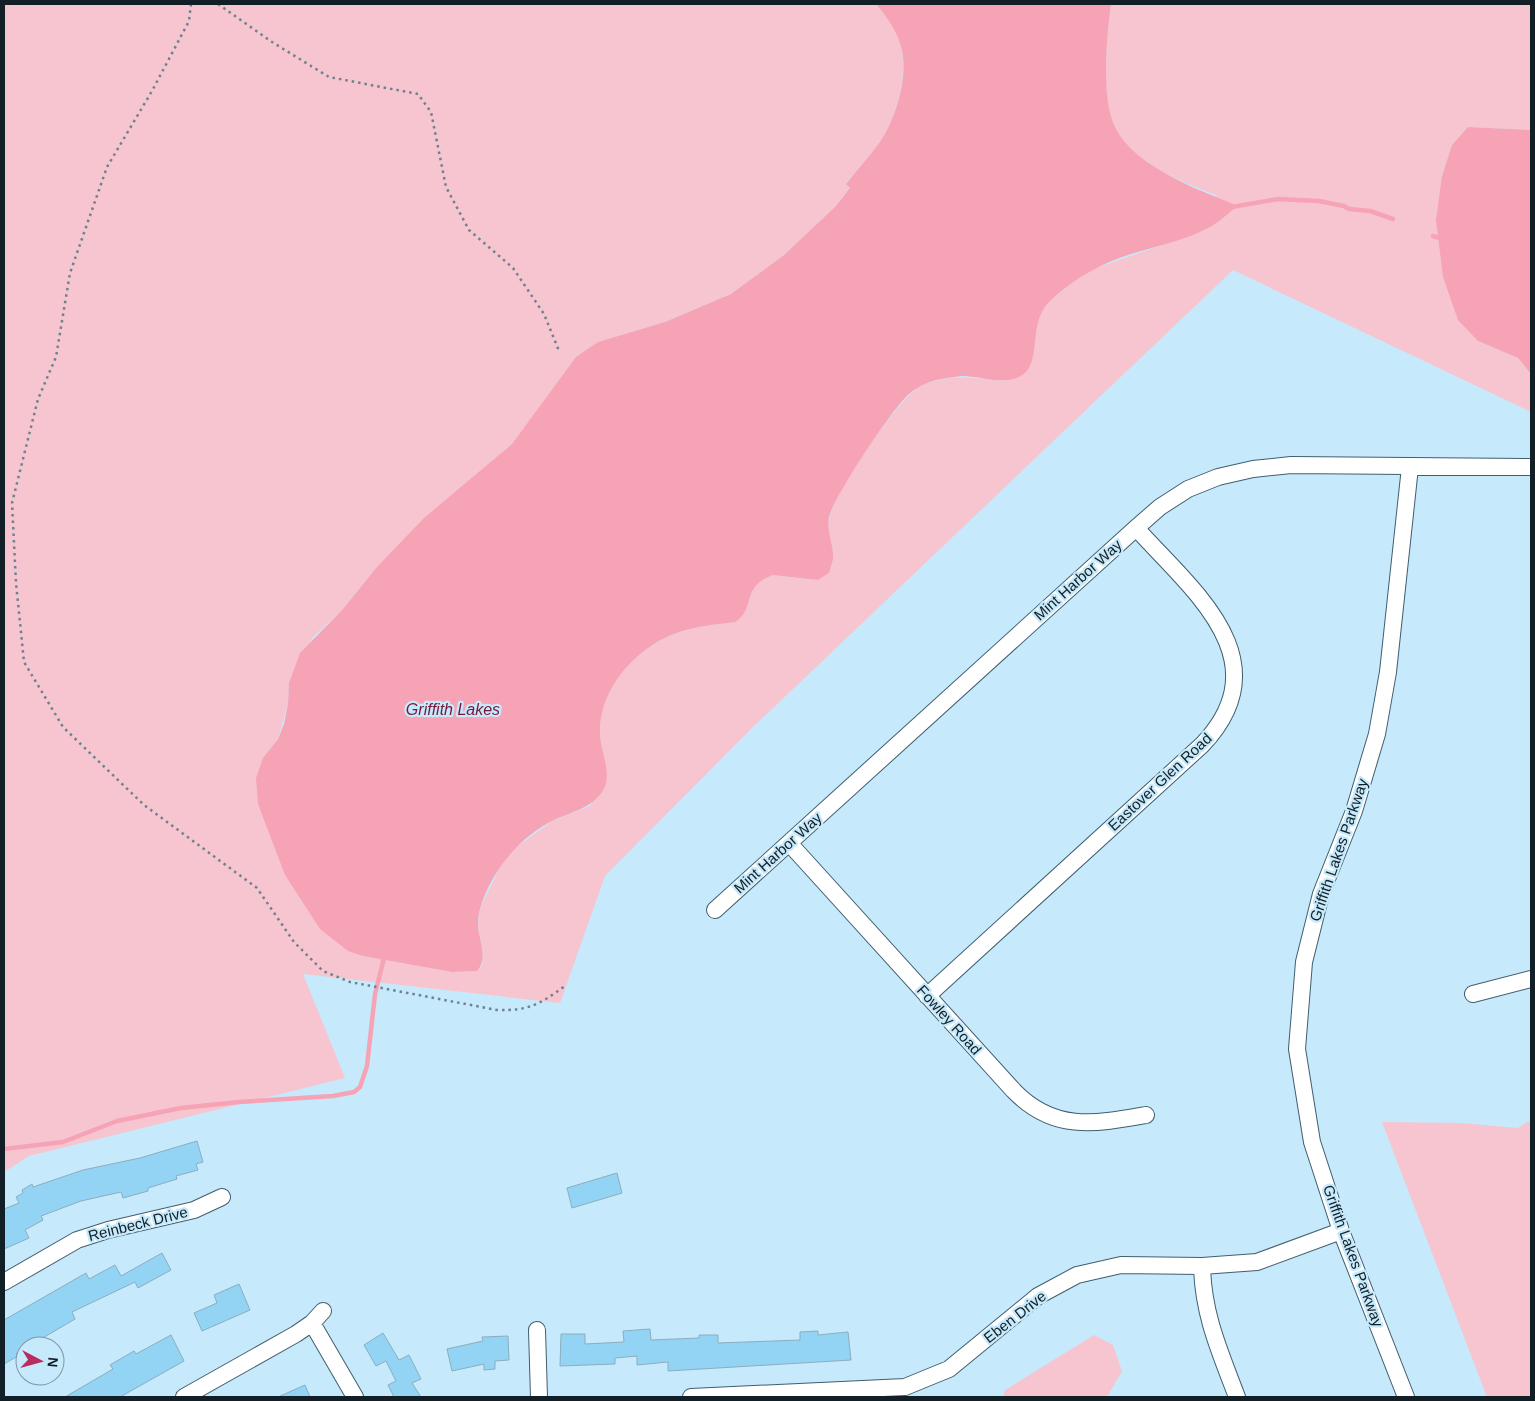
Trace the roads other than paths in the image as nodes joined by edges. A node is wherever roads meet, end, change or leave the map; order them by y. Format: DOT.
graph roads {
  1 [pos="1410,467"];
  2 [pos="1531,467"];
  3 [pos="1136,528"];
  4 [pos="789,843"];
  5 [pos="715,910"];
  6 [pos="1531,979"];
  7 [pos="1473,994"];
  8 [pos="927,996"];
  9 [pos="1146,1115"];
  10 [pos="222,1197"];
  11 [pos="1341,1231"];
  12 [pos="1202,1266"];
  13 [pos="4,1282"];
  14 [pos="537,1330"];
  15 [pos="184,1397"];
  16 [pos="354,1397"];
  17 [pos="539,1397"];
  18 [pos="691,1397"];
  19 [pos="1237,1397"];
  20 [pos="1406,1397"];
  1 -- 2 [label="street, Mint Harbor Way"];
  1 -- 3 [label="street, Mint Harbor Way"];
  1 -- 11 [label="street, Griffith Lakes Parkway"];
  3 -- 4 [label="street, Mint Harbor Way"];
  3 -- 8 [label="street, Eastover Glen Road"];
  4 -- 5 [label="street, Mint Harbor Way"];
  4 -- 8 [label="street, Fowley Road"];
  6 -- 7 [label="street"];
  8 -- 9 [label="street, Fowley Road"];
  10 -- 13 [label="street, Reinbeck Drive"];
  11 -- 12 [label="street, Eben Drive"];
  11 -- 20 [label="street, Griffith Lakes Parkway"];
  12 -- 18 [label="street, Eben Drive"];
  12 -- 19 [label="street"];
  14 -- 17 [label="street"];
  15 -- 16 [label="street"];
}
